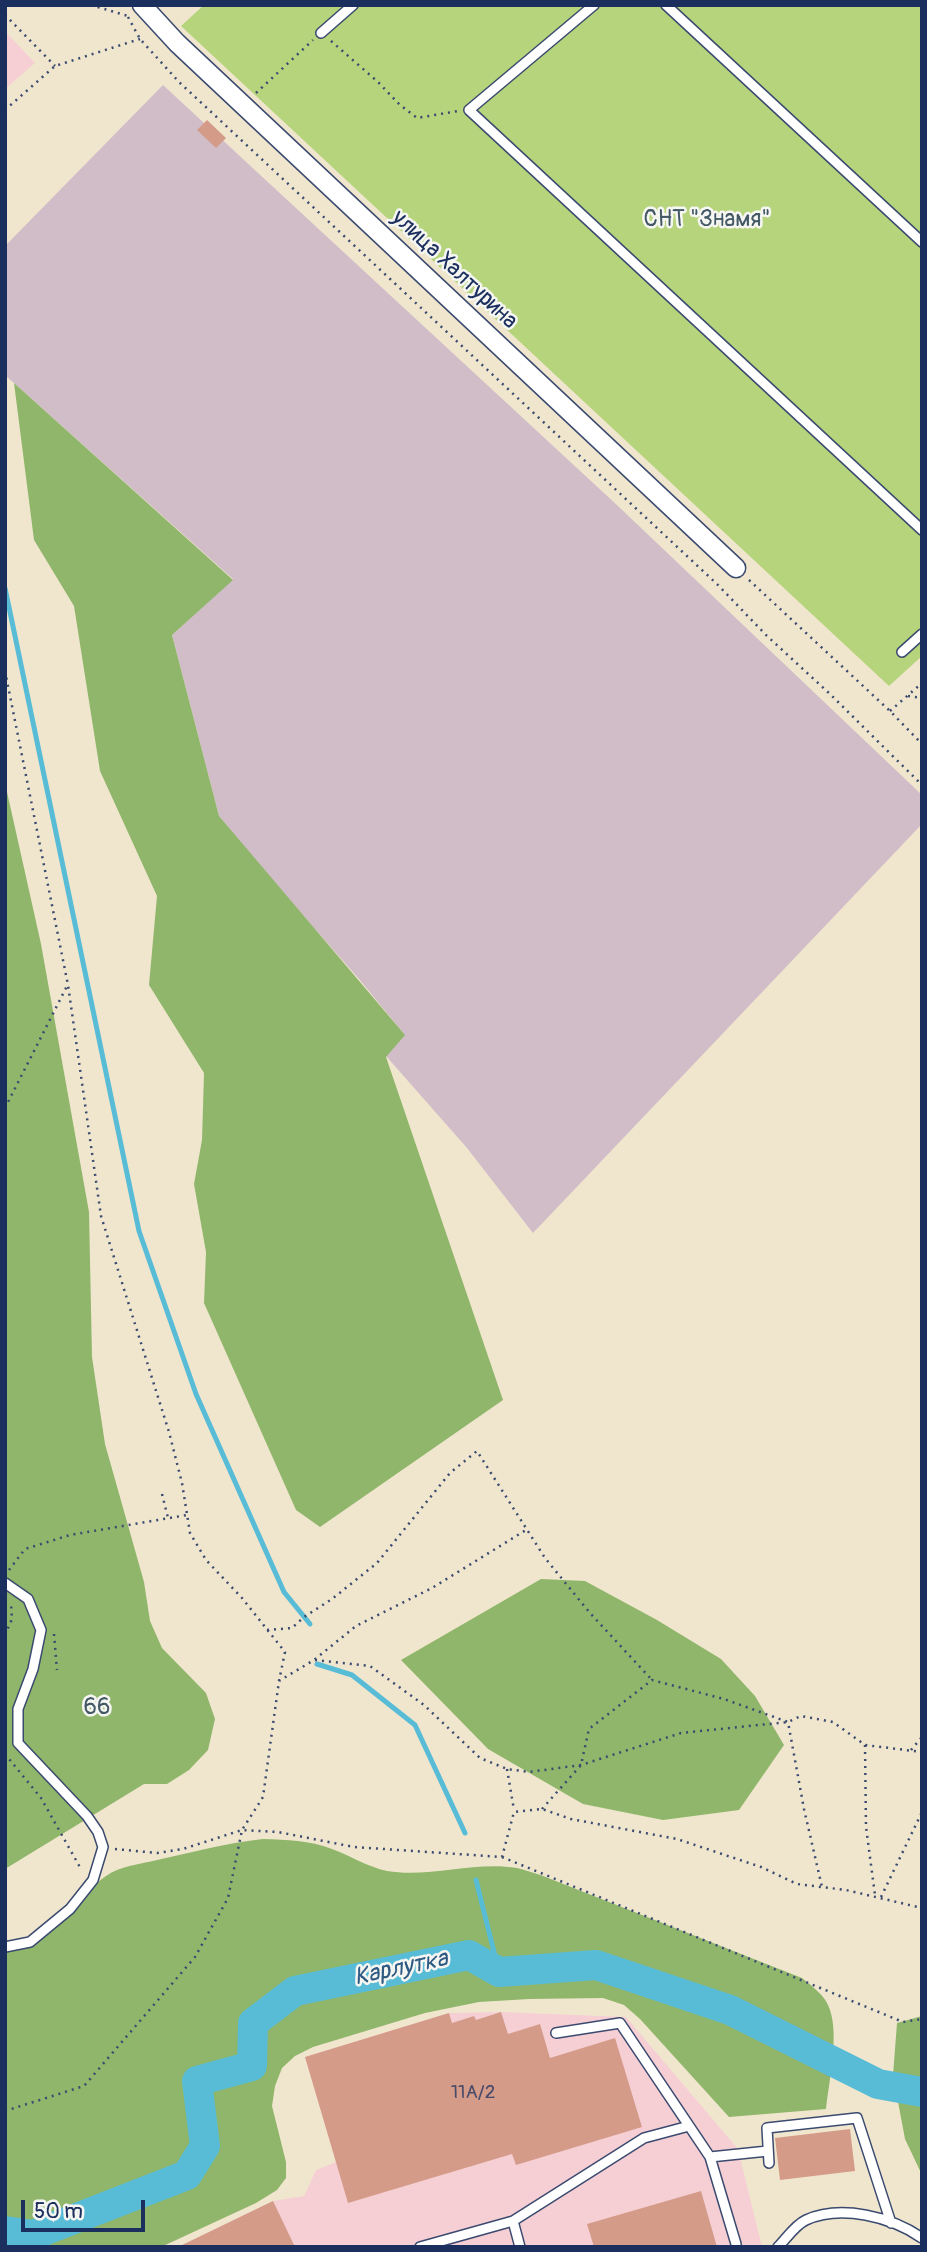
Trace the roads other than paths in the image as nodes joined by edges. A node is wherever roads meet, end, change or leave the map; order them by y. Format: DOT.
graph roads {
  1 [pos="353,5"];
  2 [pos="594,5"];
  3 [pos="666,5"];
  4 [pos="145,12"];
  5 [pos="321,33"];
  6 [pos="922,242"];
  7 [pos="922,530"];
  8 [pos="736,568"];
  9 [pos="922,634"];
  10 [pos="902,652"];
  11 [pos="5,1583"];
  12 [pos="5,1947"];
  13 [pos="556,2033"];
  14 [pos="689,2126"];
  15 [pos="768,2151"];
  16 [pos="710,2158"];
  17 [pos="769,2163"];
  18 [pos="513,2221"];
  19 [pos="891,2223"];
  20 [pos="922,2238"];
  21 [pos="736,2244"];
  22 [pos="420,2247"];
  23 [pos="520,2247"];
  24 [pos="778,2247"];
  1 -- 5 [label="lane"];
  2 -- 7 [label="lane"];
  3 -- 6 [label="lane"];
  4 -- 8 [label="street, улица Халтурина"];
  9 -- 10 [label="lane"];
  11 -- 12 [label="lane"];
  13 -- 14 [label="lane"];
  14 -- 16 [label="lane"];
  14 -- 18 [label="lane"];
  15 -- 16 [label="lane"];
  15 -- 17 [label="lane"];
  15 -- 19 [label="lane"];
  16 -- 21 [label="lane"];
  18 -- 22 [label="lane"];
  18 -- 23 [label="lane"];
  19 -- 20 [label="lane"];
  19 -- 24 [label="lane"];
}
